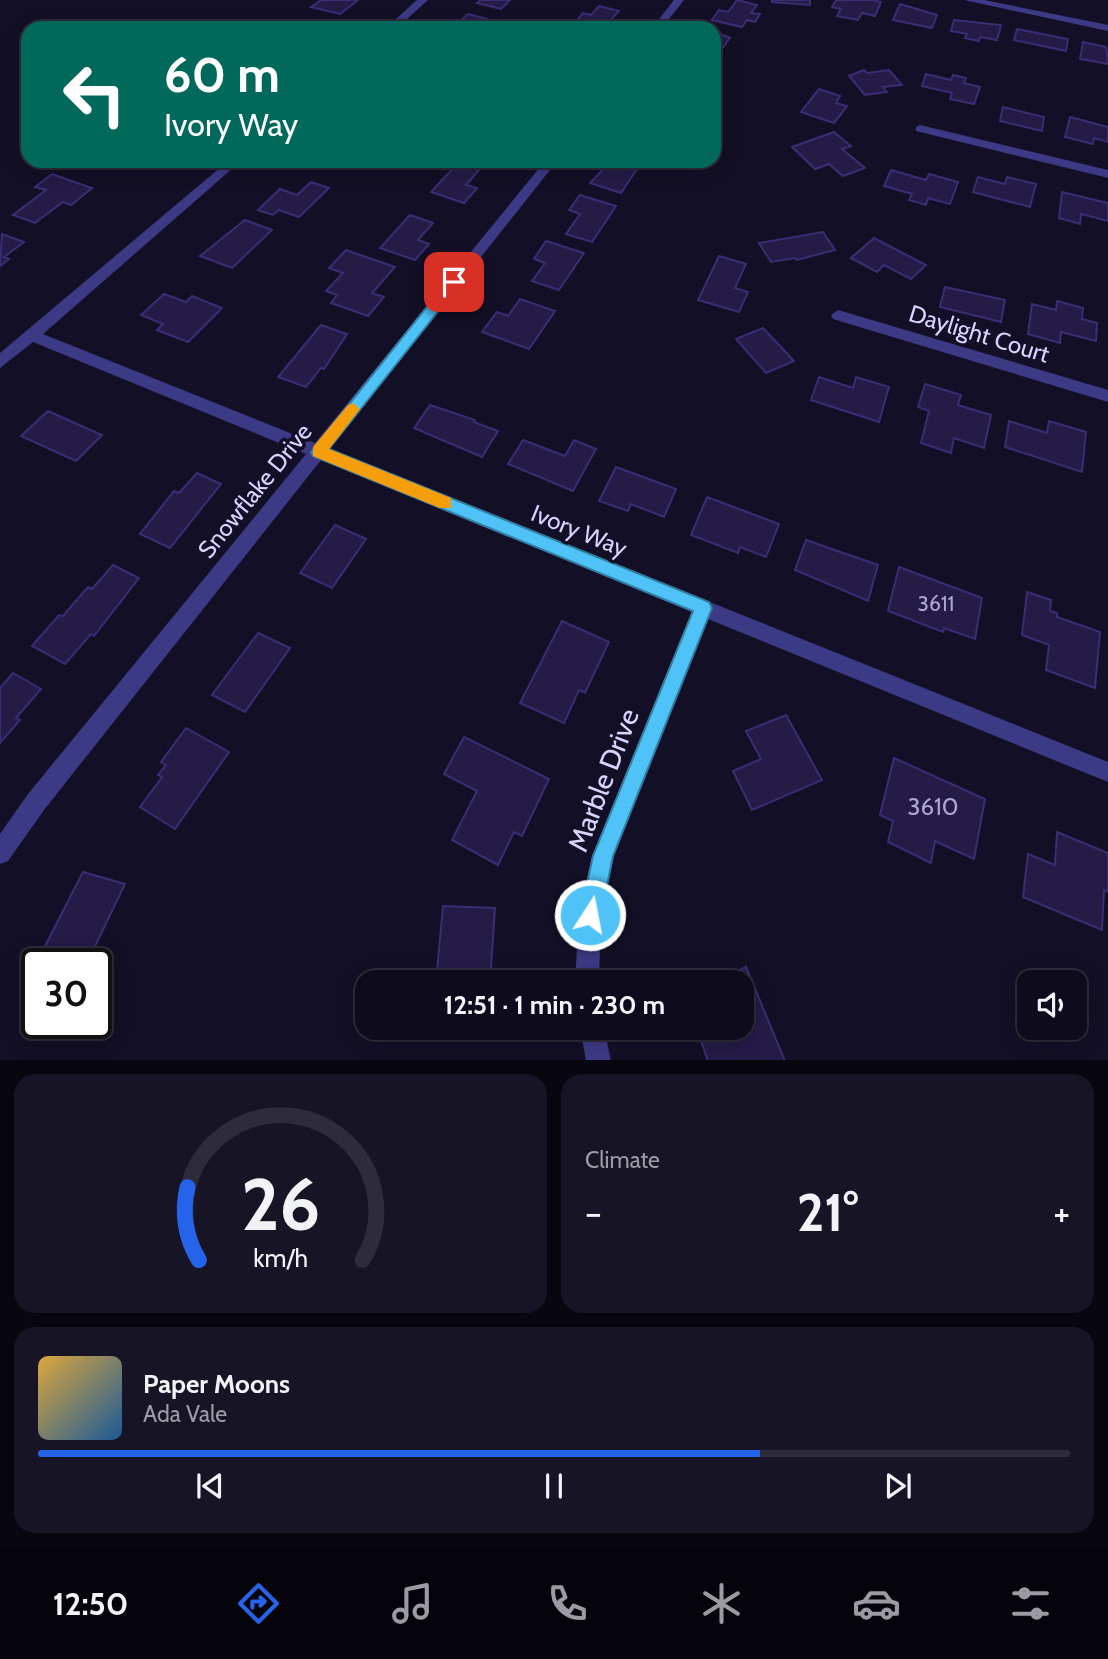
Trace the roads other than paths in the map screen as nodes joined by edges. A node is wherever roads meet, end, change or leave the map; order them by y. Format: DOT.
graph roads {
  1 [pos="423,0"];
  2 [pos="679,0"];
  3 [pos="969,0"];
  4 [pos="399,21"];
  5 [pos="662,21"];
  6 [pos="1108,28"];
  7 [pos="920,129"];
  8 [pos="227,168"];
  9 [pos="545,168"];
  10 [pos="1108,174"];
  11 [pos="838,315"];
  12 [pos="31,335"];
  13 [pos="0,362"];
  14 [pos="1108,396"];
  15 [pos="319,452"];
  16 [pos="703,608"];
  17 [pos="1108,772"];
  18 [pos="0,853"];
  19 [pos="588,970"];
  20 [pos="595,1040"];
  21 [pos="599,1060"];
  1 -- 4 [label="street"];
  2 -- 5 [label="street"];
  3 -- 6 [label="street"];
  7 -- 10 [label="street"];
  8 -- 12 [label="street"];
  9 -- 15 [label="street, Snowflake Drive"];
  11 -- 14 [label="street, Daylight Court"];
  12 -- 13 [label="street"];
  12 -- 15 [label="street, Ivory Way"];
  15 -- 16 [label="street, Ivory Way"];
  15 -- 18 [label="street, Snowflake Drive"];
  16 -- 17 [label="street, Ivory Way"];
  16 -- 19 [label="street, Marble Drive"];
  20 -- 21 [label="street"];
}
